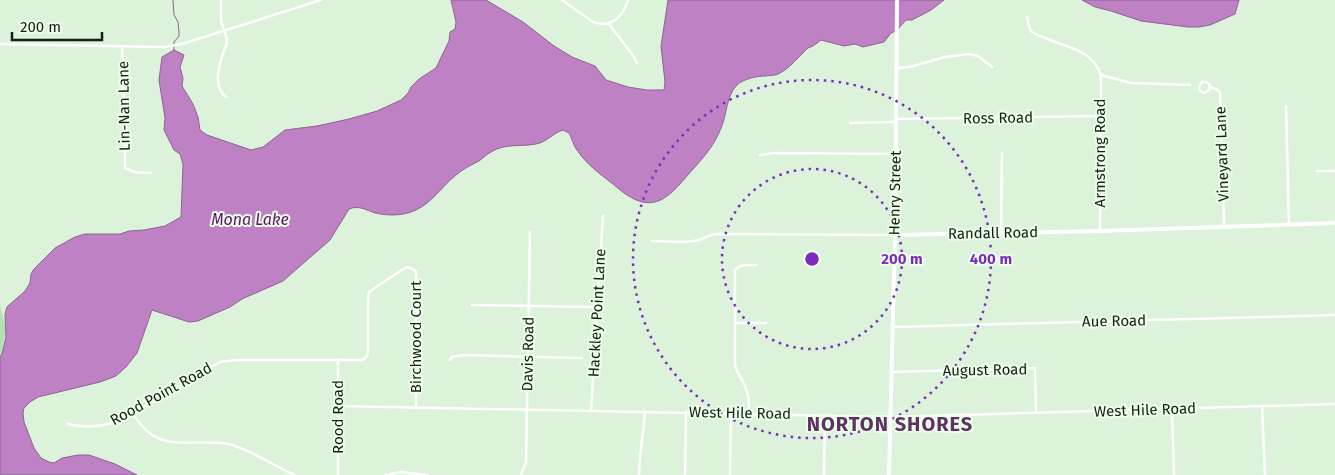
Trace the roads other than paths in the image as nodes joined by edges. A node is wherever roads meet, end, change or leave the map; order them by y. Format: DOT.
graph roads {
  1 [pos="221,0"];
  2 [pos="321,0"];
  3 [pos="562,0"];
  4 [pos="628,0"];
  5 [pos="897,0"];
  6 [pos="317,1"];
  7 [pos="1027,17"];
  8 [pos="608,23"];
  9 [pos="224,30"];
  10 [pos="0,44"];
  11 [pos="122,46"];
  12 [pos="637,63"];
  13 [pos="992,67"];
  14 [pos="896,68"];
  15 [pos="1101,75"];
  16 [pos="1190,85"];
  17 [pos="1210,87"];
  18 [pos="226,97"];
  19 [pos="1286,106"];
  20 [pos="1100,116"];
  21 [pos="896,120"];
  22 [pos="850,123"];
  23 [pos="1002,153"];
  24 [pos="896,154"];
  25 [pos="760,155"];
  26 [pos="1317,171"];
  27 [pos="1335,171"];
  28 [pos="150,172"];
  29 [pos="604,216"];
  30 [pos="1335,224"];
  31 [pos="1289,225"];
  32 [pos="1224,227"];
  33 [pos="1100,231"];
  34 [pos="530,232"];
  35 [pos="1001,233"];
  36 [pos="895,235"];
  37 [pos="652,241"];
  38 [pos="756,265"];
  39 [pos="412,269"];
  40 [pos="472,305"];
  41 [pos="529,306"];
  42 [pos="592,307"];
  43 [pos="1335,315"];
  44 [pos="735,323"];
  45 [pos="766,323"];
  46 [pos="893,327"];
  47 [pos="528,357"];
  48 [pos="582,358"];
  49 [pos="338,360"];
  50 [pos="450,360"];
  51 [pos="892,372"];
  52 [pos="1335,404"];
  53 [pos="338,406"];
  54 [pos="1262,407"];
  55 [pos="416,408"];
  56 [pos="527,409"];
  57 [pos="1172,409"];
  58 [pos="591,411"];
  59 [pos="645,411"];
  60 [pos="686,412"];
  61 [pos="132,413"];
  62 [pos="732,413"];
  63 [pos="749,413"];
  64 [pos="1036,413"];
  65 [pos="825,416"];
  66 [pos="890,417"];
  67 [pos="68,424"];
  68 [pos="295,475"];
  69 [pos="338,475"];
  70 [pos="386,475"];
  71 [pos="428,475"];
  72 [pos="521,475"];
  73 [pos="639,475"];
  74 [pos="685,475"];
  75 [pos="730,475"];
  76 [pos="824,475"];
  77 [pos="890,475"];
  78 [pos="1174,475"];
  79 [pos="1265,475"];
  1 -- 9 [label="street"];
  2 -- 6 [label="street"];
  3 -- 8 [label="street"];
  4 -- 8 [label="street"];
  5 -- 14 [label="street, Henry Street"];
  6 -- 9 [label="street"];
  7 -- 15 [label="street"];
  8 -- 12 [label="street"];
  9 -- 11 [label="street"];
  9 -- 18 [label="street"];
  10 -- 11 [label="street"];
  11 -- 28 [label="street, Lin-Nan Lane"];
  13 -- 14 [label="street"];
  14 -- 21 [label="street, Henry Street"];
  15 -- 16 [label="street"];
  15 -- 20 [label="street, Armstrong Road"];
  17 -- 17 [label="street, Vineyard Lane"];
  17 -- 32 [label="street, Vineyard Lane"];
  19 -- 31 [label="street"];
  20 -- 21 [label="street, Ross Road"];
  20 -- 33 [label="street, Armstrong Road"];
  21 -- 22 [label="street, Ross Road"];
  21 -- 24 [label="street, Henry Street"];
  23 -- 35 [label="street"];
  24 -- 25 [label="street"];
  24 -- 36 [label="street, Henry Street"];
  26 -- 27 [label="street"];
  29 -- 58 [label="street, Hackley Point Lane"];
  30 -- 31 [label="street, Randall Road"];
  31 -- 32 [label="street, Randall Road"];
  32 -- 33 [label="street, Randall Road"];
  33 -- 35 [label="street, Randall Road"];
  34 -- 41 [label="street, Davis Road"];
  35 -- 36 [label="street, Randall Road"];
  36 -- 37 [label="street, Randall Road"];
  36 -- 46 [label="street, Henry Street"];
  38 -- 44 [label="street"];
  39 -- 49 [label="street, Rood Point Road"];
  39 -- 55 [label="street, Birchwood Court"];
  40 -- 41 [label="street"];
  41 -- 42 [label="street"];
  41 -- 47 [label="street, Davis Road"];
  43 -- 46 [label="street, Aue Road"];
  44 -- 45 [label="street"];
  44 -- 63 [label="street"];
  46 -- 51 [label="street, Henry Street"];
  47 -- 48 [label="street"];
  47 -- 50 [label="street"];
  47 -- 56 [label="street, Davis Road"];
  49 -- 53 [label="street, Rood Road"];
  49 -- 61 [label="street, Rood Point Road"];
  51 -- 64 [label="street, August Road"];
  51 -- 66 [label="street, Henry Street"];
  52 -- 54 [label="street, West Hile Road"];
  53 -- 55 [label="street, West Hile Road"];
  53 -- 69 [label="street, Rood Road"];
  54 -- 57 [label="street, West Hile Road"];
  54 -- 79 [label="street"];
  55 -- 56 [label="street, West Hile Road"];
  56 -- 58 [label="street, West Hile Road"];
  56 -- 72 [label="street, Davis Road"];
  57 -- 64 [label="street, West Hile Road"];
  57 -- 78 [label="street"];
  58 -- 59 [label="street, West Hile Road"];
  59 -- 60 [label="street, West Hile Road"];
  59 -- 73 [label="street"];
  60 -- 62 [label="street, West Hile Road"];
  60 -- 74 [label="street"];
  61 -- 67 [label="street, Rood Point Road"];
  61 -- 68 [label="street"];
  62 -- 63 [label="street, West Hile Road"];
  62 -- 75 [label="street"];
  63 -- 65 [label="street, West Hile Road"];
  64 -- 66 [label="street, West Hile Road"];
  65 -- 66 [label="street, West Hile Road"];
  65 -- 76 [label="street"];
  66 -- 77 [label="street, Henry Street"];
  70 -- 71 [label="street"];
}
